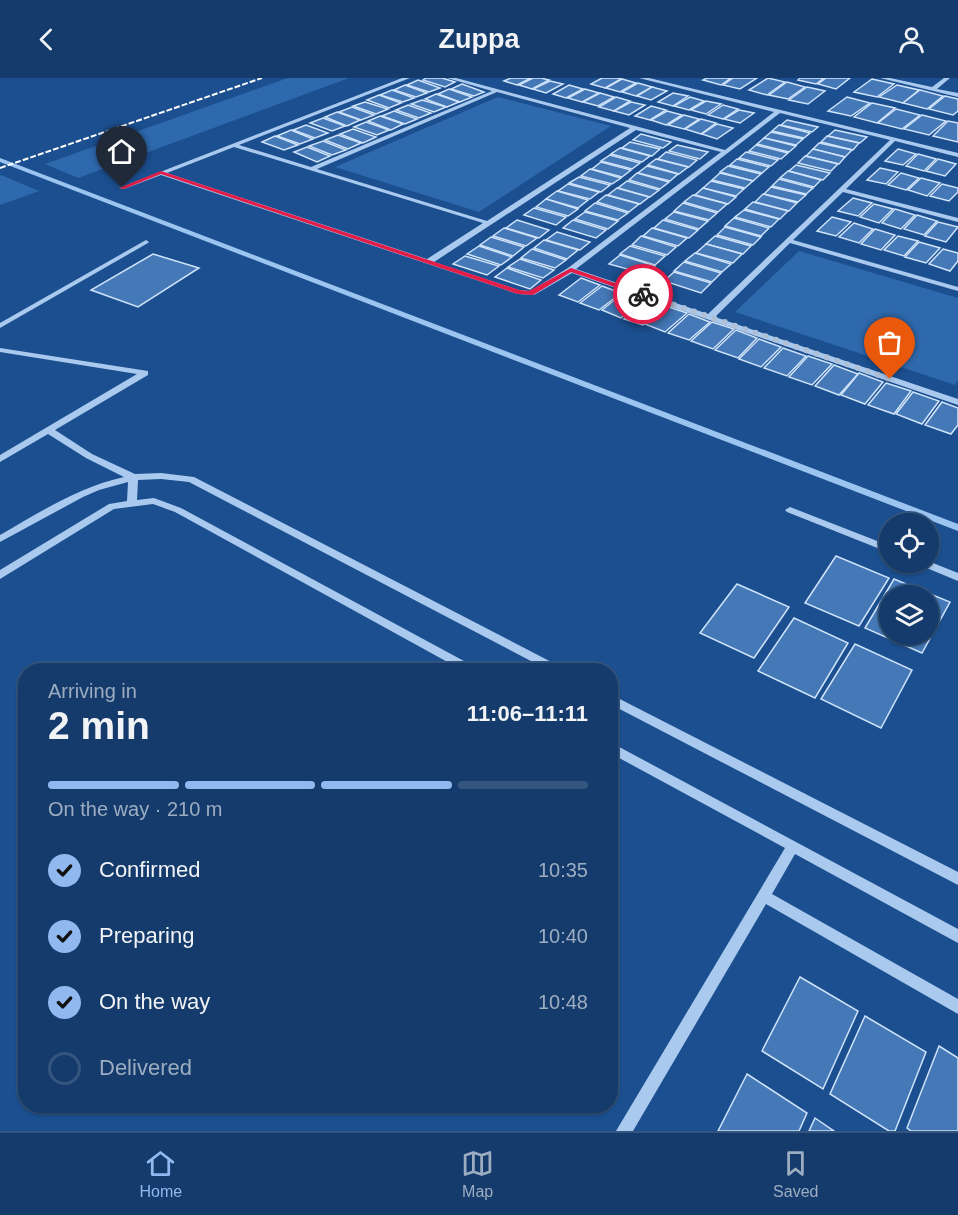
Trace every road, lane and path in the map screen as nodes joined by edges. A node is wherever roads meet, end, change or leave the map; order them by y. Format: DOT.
graph roads {
  1 [pos="407,78"];
  2 [pos="450,78"];
  3 [pos="642,78"];
  4 [pos="883,78"];
  5 [pos="947,78"];
  6 [pos="933,89"];
  7 [pos="496,91"];
  8 [pos="958,95"];
  9 [pos="779,111"];
  10 [pos="634,128"];
  11 [pos="894,139"];
  12 [pos="234,145"];
  13 [pos="726,152"];
  14 [pos="958,155"];
  15 [pos="311,169"];
  16 [pos="161,172"];
  17 [pos="122,188"];
  18 [pos="842,190"];
  19 [pos="958,220"];
  20 [pos="488,223"];
  21 [pos="789,241"];
  22 [pos="146,242"];
  23 [pos="428,262"];
  24 [pos="571,270"];
  25 [pos="958,290"];
  26 [pos="710,317"];
  27 [pos="0,326"];
  28 [pos="0,350"];
  29 [pos="958,402"];
  30 [pos="48,430"];
  31 [pos="0,459"];
  32 [pos="133,477"];
  33 [pos="132,502"];
  34 [pos="790,510"];
  35 [pos="0,539"];
  36 [pos="879,546"];
  37 [pos="939,569"];
  38 [pos="0,575"];
  39 [pos="958,577"];
  40 [pos="458,663"];
  41 [pos="544,663"];
  42 [pos="618,702"];
  43 [pos="618,751"];
  44 [pos="793,846"];
  45 [pos="958,879"];
  46 [pos="764,896"];
  47 [pos="958,936"];
  48 [pos="958,1007"];
  49 [pos="624,1131"];
  1 -- 12 [label="street"];
  2 -- 7 [label="street"];
  3 -- 9 [label="street"];
  4 -- 6 [label="street"];
  5 -- 6 [label="street"];
  6 -- 8 [label="street"];
  7 -- 10 [label="street"];
  7 -- 15 [label="street"];
  9 -- 11 [label="street"];
  9 -- 13 [label="street"];
  10 -- 13 [label="street"];
  10 -- 20 [label="street"];
  11 -- 14 [label="street"];
  11 -- 18 [label="street"];
  12 -- 15 [label="street"];
  12 -- 16 [label="street"];
  13 -- 24 [label="street"];
  15 -- 20 [label="street"];
  16 -- 17 [label="street"];
  16 -- 23 [label="street"];
  18 -- 19 [label="street"];
  18 -- 21 [label="street"];
  20 -- 23 [label="street"];
  21 -- 25 [label="street"];
  21 -- 26 [label="street"];
  22 -- 27 [label="street"];
  23 -- 24 [label="street"];
  24 -- 26 [label="street"];
  26 -- 29 [label="street"];
  28 -- 30 [label="street"];
  30 -- 31 [label="street"];
  30 -- 32 [label="street"];
  32 -- 33 [label="street"];
  32 -- 35 [label="street"];
  32 -- 41 [label="street"];
  33 -- 38 [label="street"];
  33 -- 40 [label="street"];
  34 -- 36 [label="street"];
  37 -- 39 [label="street"];
  42 -- 45 [label="street"];
  43 -- 44 [label="street"];
  44 -- 46 [label="street"];
  44 -- 47 [label="street"];
  46 -- 48 [label="street"];
  46 -- 49 [label="street"];
}
